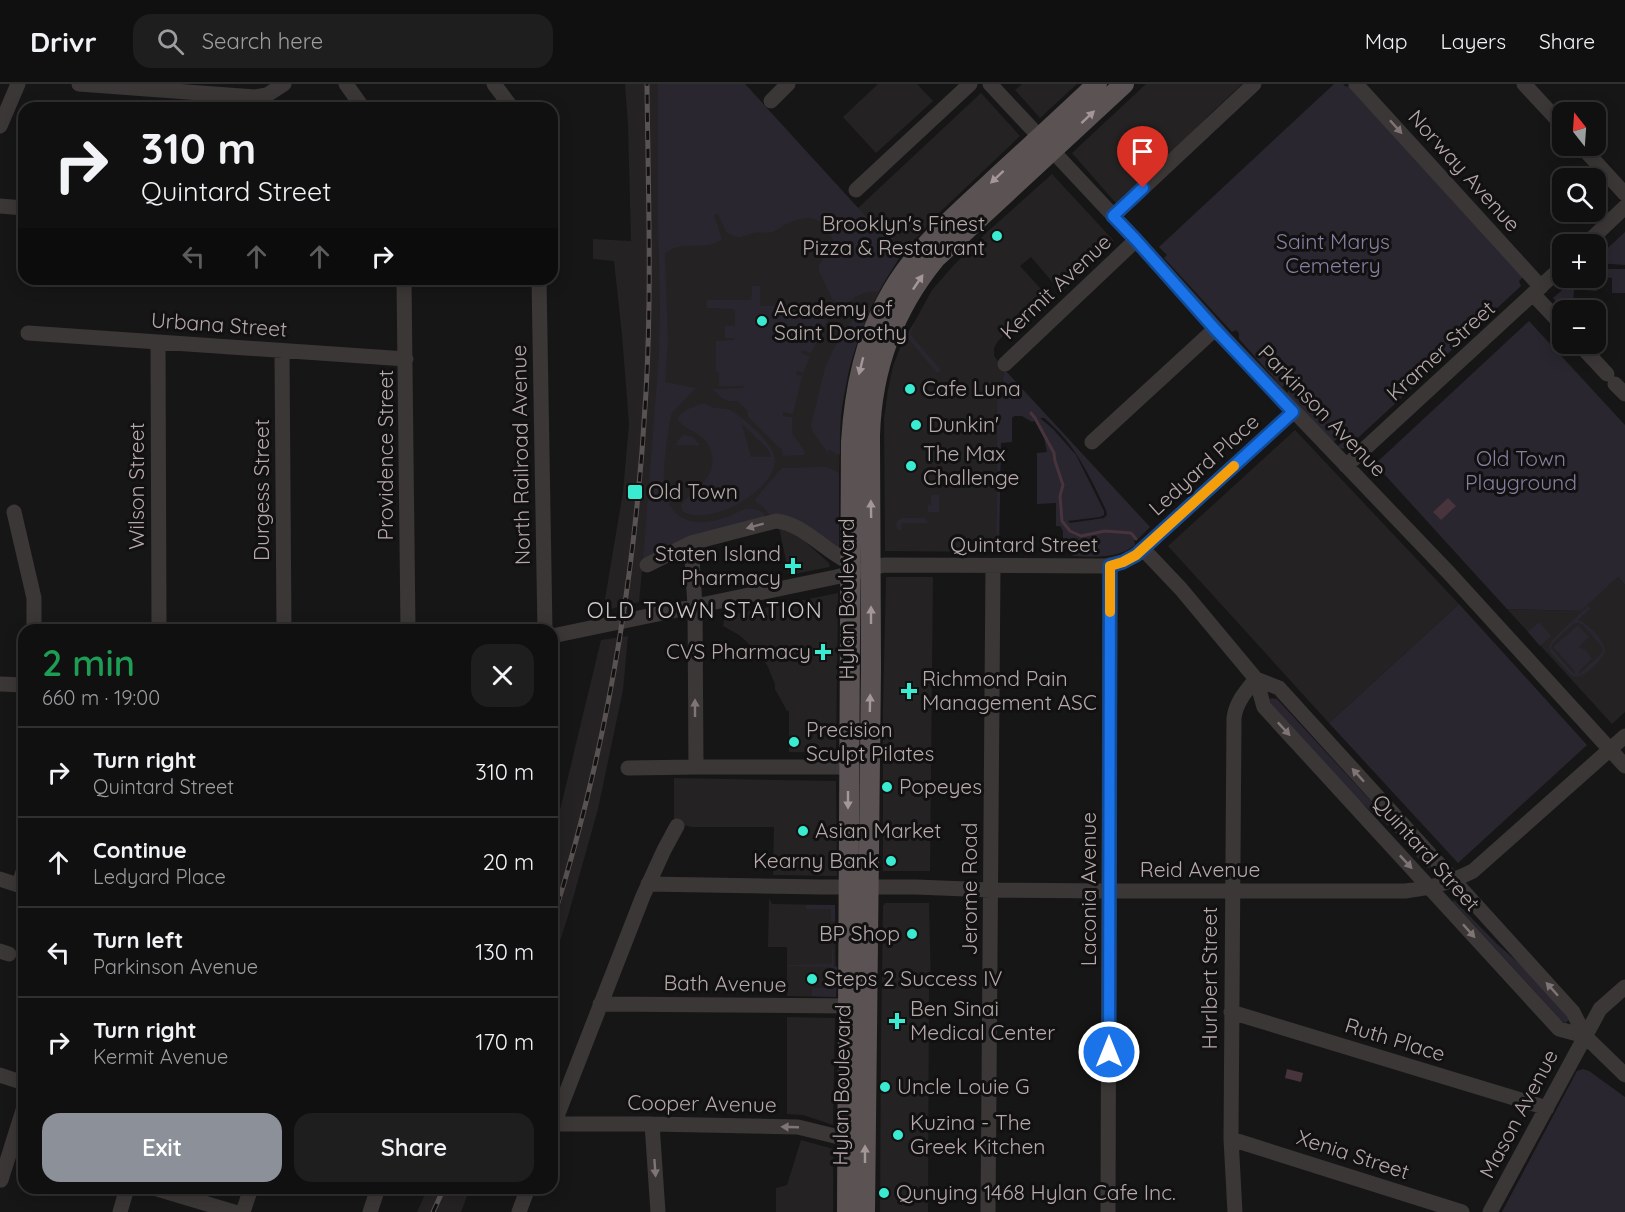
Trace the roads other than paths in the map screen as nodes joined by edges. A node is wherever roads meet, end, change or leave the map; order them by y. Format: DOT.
graph roads {
  1 [pos="18,84"];
  2 [pos="79,84"];
  3 [pos="284,84"];
  4 [pos="346,84"];
  5 [pos="494,84"];
  6 [pos="788,84"];
  7 [pos="970,84"];
  8 [pos="990,84"];
  9 [pos="1097,84"];
  10 [pos="1124,84"];
  11 [pos="1254,84"];
  12 [pos="1356,84"];
  13 [pos="1524,84"];
  14 [pos="771,100"];
  15 [pos="359,102"];
  16 [pos="508,102"];
  17 [pos="1552,114"];
  18 [pos="0,126"];
  19 [pos="1046,144"];
  20 [pos="1590,156"];
  21 [pos="856,190"];
  22 [pos="1625,194"];
  23 [pos="0,206"];
  24 [pos="1625,207"];
  25 [pos="18,208"];
  26 [pos="1113,216"];
  27 [pos="1597,234"];
  28 [pos="1136,240"];
  29 [pos="1552,277"];
  30 [pos="404,285"];
  31 [pos="539,285"];
  32 [pos="1537,291"];
  33 [pos="1552,311"];
  34 [pos="1215,329"];
  35 [pos="28,333"];
  36 [pos="158,342"];
  37 [pos="282,351"];
  38 [pos="1588,354"];
  39 [pos="406,359"];
  40 [pos="1005,364"];
  41 [pos="1616,384"];
  42 [pos="1293,412"];
  43 [pos="1092,442"];
  44 [pos="1346,466"];
  45 [pos="14,512"];
  46 [pos="691,543"];
  47 [pos="1143,549"];
  48 [pos="647,565"];
  49 [pos="993,566"];
  50 [pos="1110,566"];
  51 [pos="850,568"];
  52 [pos="871,568"];
  53 [pos="695,606"];
  54 [pos="34,624"];
  55 [pos="159,624"];
  56 [pos="284,624"];
  57 [pos="408,624"];
  58 [pos="546,624"];
  59 [pos="558,635"];
  60 [pos="1256,679"];
  61 [pos="0,684"];
  62 [pos="18,685"];
  63 [pos="1625,736"];
  64 [pos="1610,749"];
  65 [pos="1625,766"];
  66 [pos="696,767"];
  67 [pos="848,767"];
  68 [pos="628,768"];
  69 [pos="677,826"];
  70 [pos="0,879"];
  71 [pos="1453,881"];
  72 [pos="648,884"];
  73 [pos="18,885"];
  74 [pos="869,887"];
  75 [pos="849,888"];
  76 [pos="1430,888"];
  77 [pos="991,890"];
  78 [pos="1110,891"];
  79 [pos="1232,892"];
  80 [pos="1625,987"];
  81 [pos="600,1004"];
  82 [pos="848,1006"];
  83 [pos="1232,1012"];
  84 [pos="1586,1036"];
  85 [pos="0,1075"];
  86 [pos="1625,1075"];
  87 [pos="18,1081"];
  88 [pos="1547,1108"];
  89 [pos="558,1114"];
  90 [pos="652,1124"];
  91 [pos="18,1126"];
  92 [pos="558,1127"];
  93 [pos="847,1139"];
  94 [pos="1231,1139"];
  95 [pos="1,1180"];
  96 [pos="126,1194"];
  97 [pos="174,1194"];
  98 [pos="249,1194"];
  99 [pos="376,1194"];
  100 [pos="526,1194"];
  101 [pos="120,1212"];
  102 [pos="234,1212"];
  103 [pos="243,1212"];
  104 [pos="370,1212"];
  105 [pos="519,1212"];
  106 [pos="658,1212"];
  107 [pos="847,1212"];
  108 [pos="865,1212"];
  109 [pos="988,1212"];
  110 [pos="1108,1212"];
  111 [pos="1235,1212"];
  112 [pos="1462,1212"];
  113 [pos="1490,1212"];
  1 -- 18 [label="street"];
  2 -- 3 [label="street"];
  4 -- 15 [label="street"];
  5 -- 16 [label="street"];
  6 -- 14 [label="street"];
  7 -- 21 [label="street"];
  8 -- 19 [label="street, Parkinson Avenue"];
  9 -- 19 [label="main road, Hylan Boulevard"];
  19 -- 10 [label="main road, Hylan Boulevard, one-way"];
  11 -- 26 [label="street, Kermit Avenue"];
  12 -- 32 [label="street, Norway Avenue, one-way"];
  13 -- 17 [label="street"];
  19 -- 26 [label="street, Parkinson Avenue"];
  19 -- 51 [label="main road, Hylan Boulevard, one-way"];
  52 -- 19 [label="main road, Hylan Boulevard, one-way"];
  20 -- 22 [label="street"];
  23 -- 25 [label="street"];
  24 -- 27 [label="street"];
  26 -- 28 [label="street, Parkinson Avenue"];
  28 -- 34 [label="street, Parkinson Avenue"];
  28 -- 40 [label="street, Kermit Avenue"];
  29 -- 32 [label="street, Kramer Street"];
  30 -- 39 [label="street, Providence Street"];
  31 -- 58 [label="street, North Railroad Avenue"];
  32 -- 33 [label="street, Norway Avenue"];
  32 -- 44 [label="street, Kramer Street"];
  34 -- 42 [label="street, Parkinson Avenue"];
  34 -- 43 [label="street"];
  35 -- 36 [label="street, Urbana Street"];
  36 -- 37 [label="street, Urbana Street"];
  36 -- 55 [label="street, Wilson Street"];
  37 -- 39 [label="street, Urbana Street"];
  37 -- 56 [label="street, Durgess Street"];
  38 -- 41 [label="street"];
  39 -- 57 [label="street, Providence Street"];
  42 -- 44 [label="street, Parkinson Avenue"];
  42 -- 47 [label="street, Ledyard Place"];
  44 -- 64 [label="street, Parkinson Avenue"];
  45 -- 54 [label="street"];
  46 -- 48 [label="street"];
  51 -- 46 [label="street, one-way"];
  46 -- 53 [label="street"];
  47 -- 50 [label="street, Quintard Street"];
  47 -- 60 [label="street, Quintard Street"];
  49 -- 50 [label="street, Quintard Street"];
  49 -- 52 [label="street, Quintard Street"];
  49 -- 77 [label="street, Jerome Road"];
  50 -- 78 [label="street, Laconia Avenue"];
  51 -- 52 [label="street, Quintard Street"];
  51 -- 53 [label="street, Quintard Street"];
  51 -- 67 [label="main road, Hylan Boulevard"];
  74 -- 52 [label="main road, Hylan Boulevard, one-way"];
  53 -- 59 [label="street, Quintard Street"];
  66 -- 53 [label="street, one-way"];
  71 -- 60 [label="street, Quintard Street, one-way"];
  60 -- 76 [label="street, Quintard Street, one-way"];
  60 -- 79 [label="street, Hurlbert Street"];
  61 -- 62 [label="street"];
  63 -- 64 [label="street, Reid Avenue"];
  64 -- 65 [label="street, Parkinson Avenue"];
  64 -- 71 [label="street, Reid Avenue"];
  66 -- 67 [label="street"];
  66 -- 68 [label="street"];
  67 -- 75 [label="main road, Hylan Boulevard, one-way"];
  69 -- 72 [label="street"];
  70 -- 73 [label="street"];
  71 -- 76 [label="street, Reid Avenue"];
  84 -- 71 [label="street, Quintard Street, one-way"];
  72 -- 75 [label="street, Reid Avenue"];
  72 -- 81 [label="street"];
  74 -- 75 [label="street, Reid Avenue"];
  74 -- 77 [label="street, Reid Avenue"];
  108 -- 74 [label="main road, Hylan Boulevard, one-way"];
  75 -- 82 [label="main road, Hylan Boulevard"];
  76 -- 79 [label="street, Reid Avenue"];
  76 -- 84 [label="street, Quintard Street, one-way"];
  77 -- 78 [label="street, Reid Avenue"];
  77 -- 109 [label="street, Jerome Road"];
  78 -- 79 [label="street, Reid Avenue"];
  78 -- 110 [label="street, Laconia Avenue"];
  79 -- 83 [label="street, Hurlbert Street"];
  80 -- 84 [label="street, Mason Avenue"];
  81 -- 82 [label="street, Bath Avenue"];
  81 -- 89 [label="street"];
  82 -- 93 [label="main road, Hylan Boulevard"];
  83 -- 88 [label="street, Ruth Place"];
  83 -- 94 [label="street, Hurlbert Street"];
  84 -- 86 [label="street, Quintard Street"];
  84 -- 88 [label="street, Mason Avenue"];
  85 -- 87 [label="street"];
  88 -- 113 [label="street, Mason Avenue"];
  90 -- 92 [label="street, Cooper Avenue"];
  93 -- 90 [label="street, Cooper Avenue, one-way"];
  90 -- 106 [label="street, one-way"];
  91 -- 95 [label="street"];
  93 -- 107 [label="main road, Hylan Boulevard"];
  94 -- 111 [label="street, Hurlbert Street"];
  94 -- 112 [label="street, Xenia Street"];
  96 -- 101 [label="street"];
  97 -- 102 [label="street"];
  98 -- 103 [label="street"];
  99 -- 104 [label="street"];
  100 -- 105 [label="street"];
}
